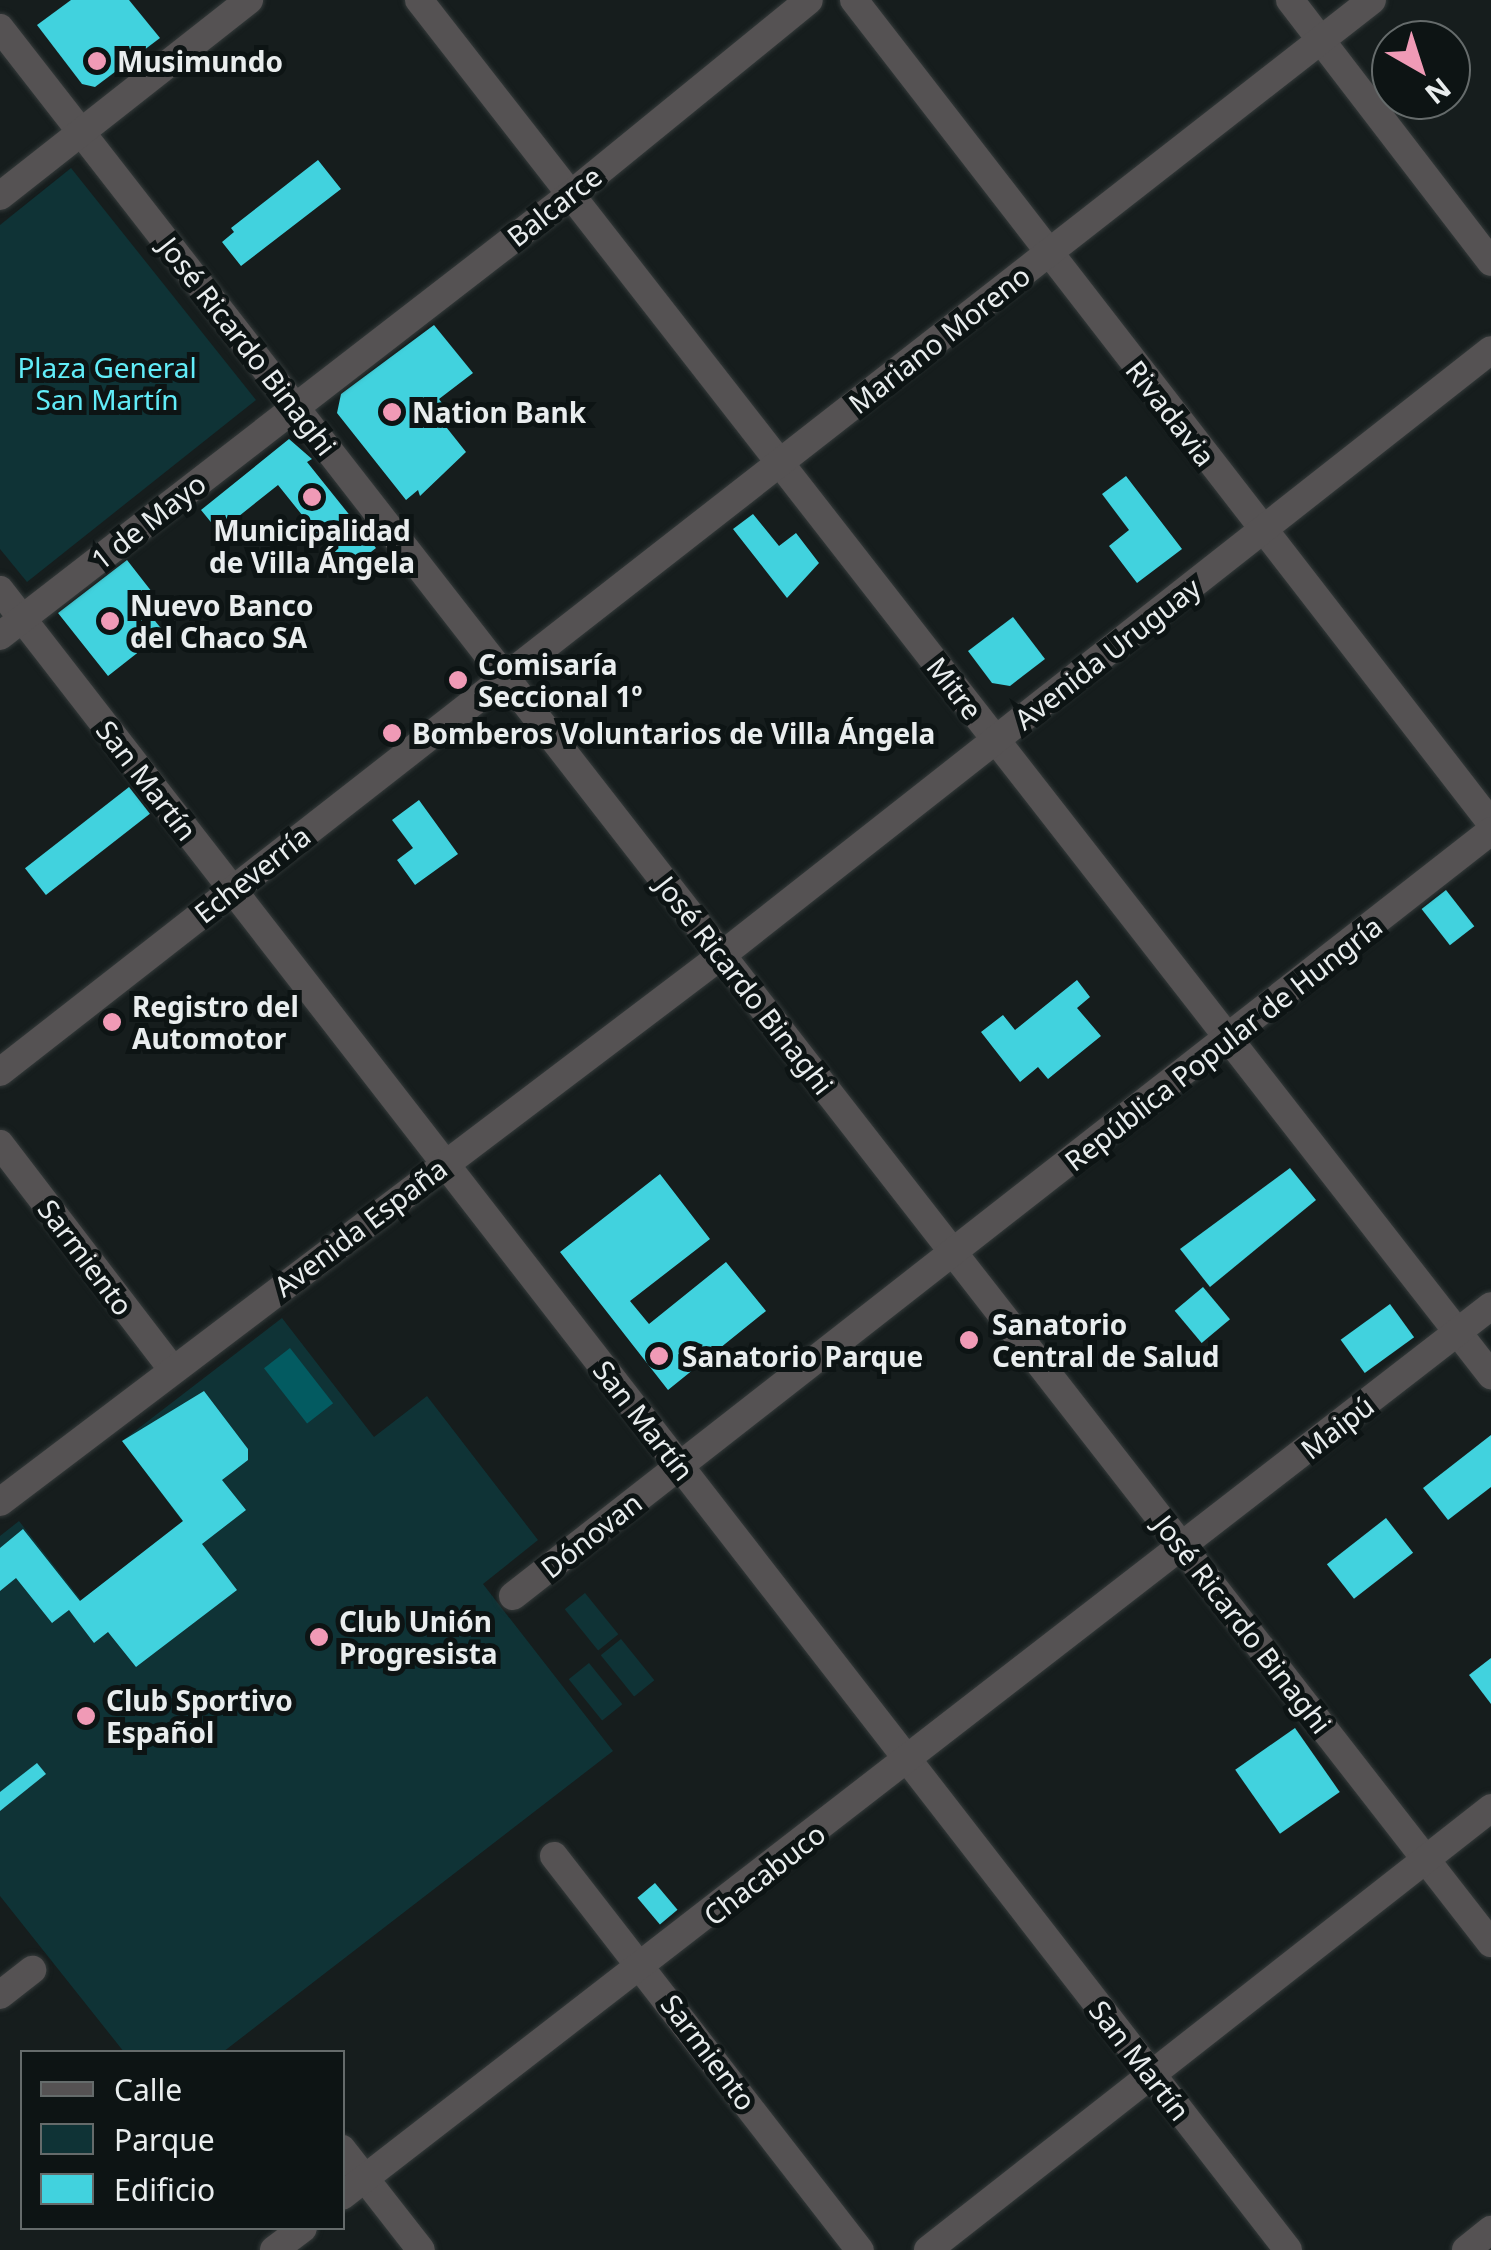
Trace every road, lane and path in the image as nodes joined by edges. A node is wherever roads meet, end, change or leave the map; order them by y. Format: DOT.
graph roads {
  1 [pos="249,0"];
  2 [pos="419,0"];
  3 [pos="809,0"];
  4 [pos="854,0"];
  5 [pos="1290,0"];
  6 [pos="1372,0"];
  7 [pos="0,28"];
  8 [pos="1321,40"];
  9 [pos="81,132"];
  10 [pos="570,195"];
  11 [pos="0,196"];
  12 [pos="1049,255"];
  13 [pos="1491,262"];
  14 [pos="1491,350"];
  15 [pos="295,407"];
  16 [pos="778,463"];
  17 [pos="1264,531"];
  18 [pos="0,590"];
  19 [pos="11,627"];
  20 [pos="504,676"];
  21 [pos="996,740"];
  22 [pos="1491,823"];
  23 [pos="1491,831"];
  24 [pos="232,890"];
  25 [pos="722,955"];
  26 [pos="1229,1039"];
  27 [pos="0,1072"];
  28 [pos="0,1144"];
  29 [pos="444,1163"];
  30 [pos="956,1255"];
  31 [pos="1491,1306"];
  32 [pos="1458,1332"];
  33 [pos="172,1370"];
  34 [pos="1491,1375"];
  35 [pos="680,1467"];
  36 [pos="0,1502"];
  37 [pos="1183,1547"];
  38 [pos="513,1596"];
  39 [pos="909,1762"];
  40 [pos="1491,1808"];
  41 [pos="554,1856"];
  42 [pos="1426,1859"];
  43 [pos="1491,1943"];
  44 [pos="644,1967"];
  45 [pos="32,1970"];
  46 [pos="0,1995"];
  47 [pos="1151,2075"];
  48 [pos="345,2153"];
  49 [pos="366,2178"];
  50 [pos="345,2194"];
  51 [pos="300,2230"];
  52 [pos="1491,2230"];
  53 [pos="274,2250"];
  54 [pos="421,2250"];
  55 [pos="860,2250"];
  56 [pos="928,2250"];
  57 [pos="1288,2250"];
  58 [pos="1466,2250"];
  1 -- 9 [label="street"];
  2 -- 10 [label="street, Mitre"];
  3 -- 10 [label="street, Balcarce"];
  4 -- 12 [label="street, Rivadavia"];
  5 -- 8 [label="street"];
  6 -- 8 [label="street, Mariano Moreno"];
  7 -- 9 [label="street, José Ricardo Binaghi"];
  8 -- 12 [label="street, Mariano Moreno"];
  8 -- 13 [label="street"];
  9 -- 11 [label="street"];
  9 -- 15 [label="street, José Ricardo Binaghi"];
  10 -- 15 [label="street, Balcarce"];
  10 -- 16 [label="street, Mitre"];
  12 -- 16 [label="street, Mariano Moreno"];
  12 -- 17 [label="street, Rivadavia"];
  14 -- 17 [label="street, Avenida Uruguay"];
  15 -- 19 [label="street, 1 de Mayo"];
  15 -- 20 [label="street, José Ricardo Binaghi"];
  16 -- 20 [label="street, Mariano Moreno"];
  16 -- 21 [label="street, Mitre"];
  17 -- 21 [label="street, Avenida Uruguay"];
  17 -- 22 [label="street, Rivadavia"];
  18 -- 19 [label="street, San Martín"];
  19 -- 24 [label="street, San Martín"];
  20 -- 24 [label="street, Echeverría"];
  20 -- 25 [label="street, José Ricardo Binaghi"];
  21 -- 25 [label="street, Avenida Uruguay"];
  21 -- 26 [label="street, Mitre"];
  23 -- 26 [label="street, República Popular de Hungría"];
  24 -- 27 [label="street, Echeverría"];
  24 -- 29 [label="street, San Martín"];
  25 -- 29 [label="street, Avenida España"];
  25 -- 30 [label="street, José Ricardo Binaghi"];
  26 -- 30 [label="street, República Popular de Hungría"];
  26 -- 32 [label="street, Mitre"];
  28 -- 33 [label="street, Sarmiento"];
  29 -- 33 [label="street, Avenida España"];
  29 -- 35 [label="street, San Martín"];
  30 -- 35 [label="street, Dónovan"];
  30 -- 37 [label="street, José Ricardo Binaghi"];
  31 -- 32 [label="street, Maipú"];
  32 -- 34 [label="street, Mitre"];
  32 -- 37 [label="street, Maipú"];
  33 -- 36 [label="street, Avenida España"];
  35 -- 38 [label="street, Dónovan"];
  35 -- 39 [label="street, San Martín"];
  37 -- 39 [label="street, Chacabuco"];
  37 -- 42 [label="street, José Ricardo Binaghi"];
  39 -- 44 [label="street, Chacabuco"];
  39 -- 47 [label="street, San Martín"];
  40 -- 42 [label="street"];
  41 -- 44 [label="street, Sarmiento"];
  42 -- 43 [label="street, José Ricardo Binaghi"];
  42 -- 47 [label="street"];
  44 -- 49 [label="street, Chacabuco"];
  44 -- 55 [label="street, Sarmiento"];
  45 -- 46 [label="street"];
  47 -- 56 [label="street"];
  47 -- 57 [label="street, San Martín"];
  48 -- 49 [label="street"];
  49 -- 50 [label="street, Chacabuco"];
  49 -- 54 [label="street"];
  51 -- 53 [label="street"];
  52 -- 58 [label="street"];
}
